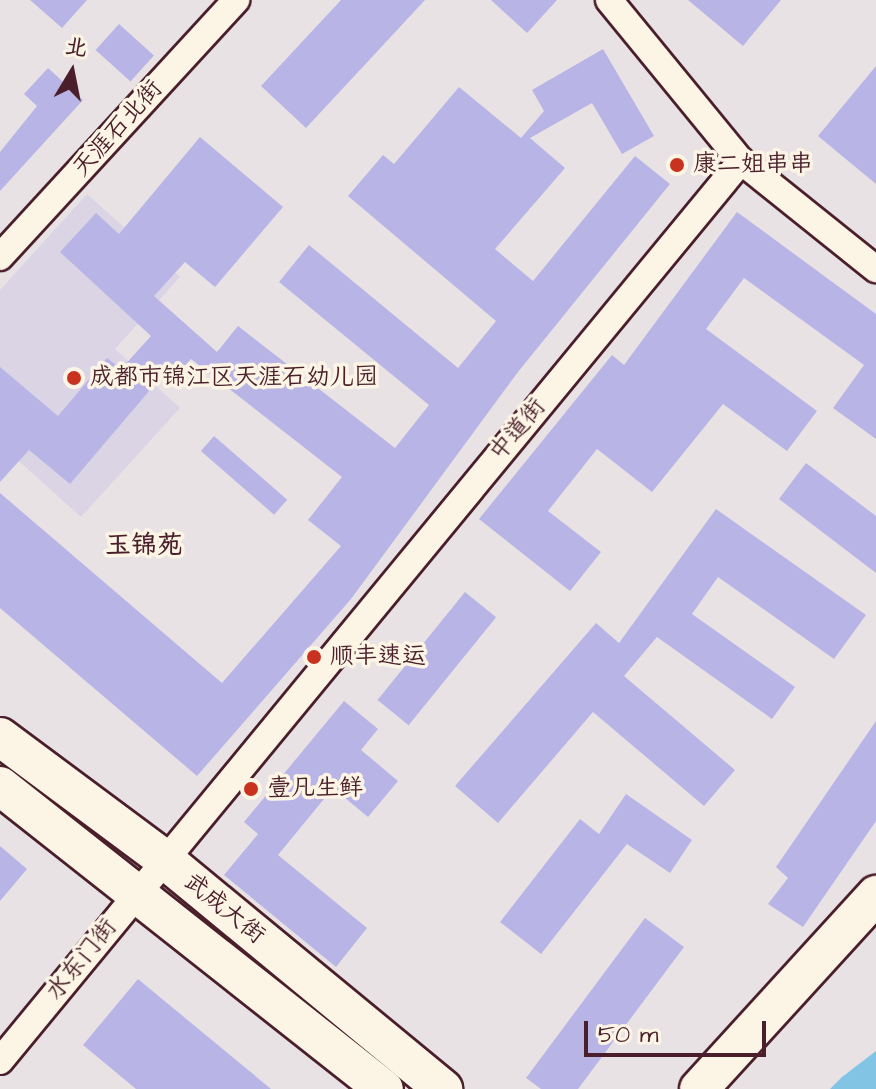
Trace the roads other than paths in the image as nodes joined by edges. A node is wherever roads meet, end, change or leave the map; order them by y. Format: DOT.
graph roads {
  1 [pos="236,0"];
  2 [pos="609,0"];
  3 [pos="741,161"];
  4 [pos="0,257"];
  5 [pos="876,269"];
  6 [pos="0,737"];
  7 [pos="0,786"];
  8 [pos="164,859"];
  9 [pos="136,892"];
  10 [pos="876,895"];
  11 [pos="0,1061"];
  12 [pos="384,1089"];
  13 [pos="443,1089"];
  14 [pos="699,1089"];
  1 -- 4 [label="street, 天涯石北街"];
  2 -- 3 [label="street"];
  3 -- 5 [label="street"];
  3 -- 8 [label="street, 中道街"];
  6 -- 8 [label="main road, 武成大街"];
  7 -- 9 [label="main road, 武成大街"];
  8 -- 9 [label="street, 水东门街"];
  8 -- 13 [label="main road, 武成大街"];
  9 -- 11 [label="street, 水东门街"];
  9 -- 12 [label="main road, 武成大街"];
  10 -- 14 [label="main road"];
}
